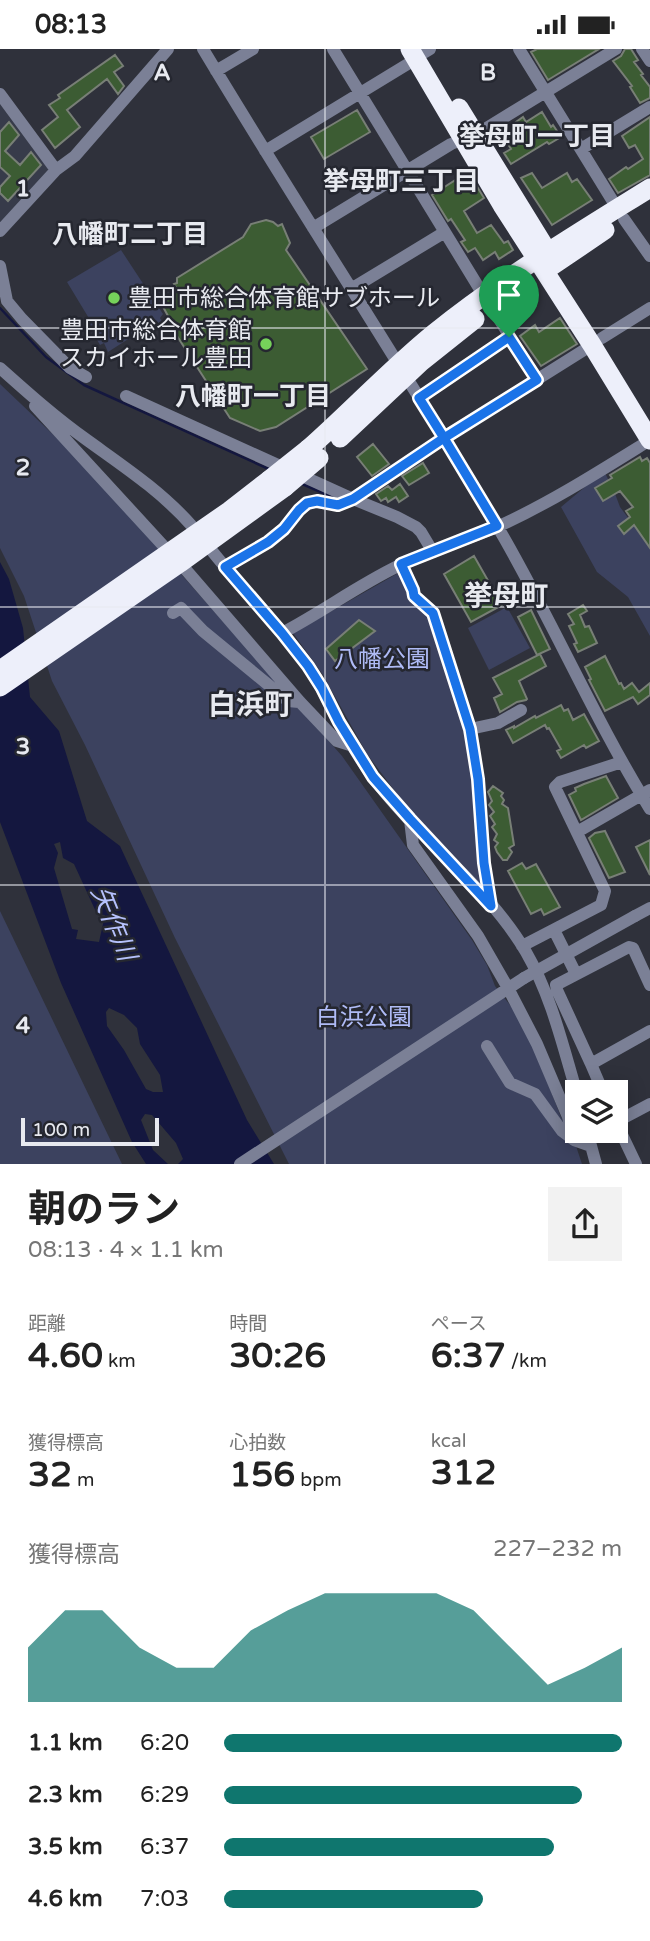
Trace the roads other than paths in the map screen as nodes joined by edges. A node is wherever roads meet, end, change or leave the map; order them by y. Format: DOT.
graph roads {
  1 [pos="203,49"];
  2 [pos="253,49"];
  3 [pos="333,49"];
  4 [pos="519,49"];
  5 [pos="616,49"];
  6 [pos="642,49"];
  7 [pos="166,50"];
  8 [pos="421,52"];
  9 [pos="650,61"];
  10 [pos="216,71"];
  11 [pos="546,92"];
  12 [pos="360,93"];
  13 [pos="0,94"];
  14 [pos="650,107"];
  15 [pos="469,137"];
  16 [pos="581,149"];
  17 [pos="265,151"];
  18 [pos="56,170"];
  19 [pos="408,171"];
  20 [pos="650,188"];
  21 [pos="650,201"];
  22 [pos="620,214"];
  23 [pos="313,228"];
  24 [pos="0,231"];
  25 [pos="445,232"];
  26 [pos="649,252"];
  27 [pos="545,262"];
  28 [pos="0,266"];
  29 [pos="351,289"];
  30 [pos="487,301"];
  31 [pos="650,308"];
  32 [pos="509,337"];
  33 [pos="597,342"];
  34 [pos="0,368"];
  35 [pos="402,370"];
  36 [pos="86,377"];
  37 [pos="537,380"];
  38 [pos="31,396"];
  39 [pos="126,396"];
  40 [pos="419,398"];
  41 [pos="650,417"];
  42 [pos="444,438"];
  43 [pos="650,440"];
  44 [pos="353,499"];
  45 [pos="191,525"];
  46 [pos="497,526"];
  47 [pos="212,551"];
  48 [pos="428,554"];
  49 [pos="169,561"];
  50 [pos="401,564"];
  51 [pos="225,567"];
  52 [pos="173,613"];
  53 [pos="282,633"];
  54 [pos="0,670"];
  55 [pos="0,687"];
  56 [pos="300,702"];
  57 [pos="521,710"];
  58 [pos="470,729"];
  59 [pos="353,746"];
  60 [pos="622,762"];
  61 [pos="646,793"];
  62 [pos="650,809"];
  63 [pos="410,819"];
  64 [pos="577,832"];
  65 [pos="491,906"];
  66 [pos="650,908"];
  67 [pos="554,930"];
  68 [pos="522,946"];
  69 [pos="588,968"];
  70 [pos="650,985"];
  71 [pos="508,988"];
  72 [pos="650,1031"];
  73 [pos="487,1046"];
  74 [pos="591,1064"];
  75 [pos="573,1080"];
  76 [pos="598,1080"];
  77 [pos="649,1105"];
  78 [pos="565,1110"];
  79 [pos="628,1116"];
  80 [pos="565,1133"];
  81 [pos="582,1143"];
  82 [pos="590,1143"];
  83 [pos="626,1143"];
  84 [pos="591,1146"];
  85 [pos="240,1164"];
  86 [pos="596,1164"];
  87 [pos="636,1164"];
  1 -- 10 [label="street"];
  2 -- 10 [label="street"];
  3 -- 12 [label="street"];
  4 -- 11 [label="street"];
  5 -- 11 [label="street"];
  6 -- 9 [label="street"];
  7 -- 18 [label="street"];
  8 -- 12 [label="street"];
  8 -- 15 [label="highway"];
  10 -- 17 [label="street"];
  11 -- 15 [label="street"];
  11 -- 16 [label="street"];
  12 -- 17 [label="street"];
  12 -- 19 [label="street"];
  13 -- 18 [label="street"];
  14 -- 16 [label="street"];
  15 -- 19 [label="street"];
  15 -- 27 [label="highway"];
  16 -- 22 [label="street"];
  17 -- 23 [label="street"];
  18 -- 24 [label="street"];
  19 -- 23 [label="street"];
  19 -- 25 [label="street"];
  20 -- 22 [label="highway"];
  21 -- 22 [label="highway"];
  22 -- 26 [label="street"];
  22 -- 27 [label="highway"];
  23 -- 29 [label="street"];
  25 -- 29 [label="street"];
  25 -- 30 [label="street"];
  27 -- 30 [label="highway"];
  27 -- 33 [label="highway"];
  28 -- 36 [label="street"];
  29 -- 35 [label="street"];
  30 -- 32 [label="street"];
  30 -- 35 [label="highway"];
  31 -- 33 [label="street"];
  32 -- 37 [label="street"];
  32 -- 40 [label="street"];
  33 -- 37 [label="street"];
  33 -- 41 [label="highway"];
  33 -- 43 [label="highway"];
  34 -- 38 [label="street"];
  35 -- 40 [label="street"];
  35 -- 49 [label="highway, bridge"];
  37 -- 42 [label="street"];
  38 -- 45 [label="street"];
  38 -- 49 [label="street"];
  39 -- 44 [label="street"];
  40 -- 42 [label="street"];
  42 -- 44 [label="street"];
  42 -- 46 [label="street"];
  43 -- 46 [label="street"];
  44 -- 48 [label="street"];
  44 -- 51 [label="street"];
  46 -- 48 [label="street"];
  46 -- 60 [label="street"];
  47 -- 51 [label="street"];
  48 -- 50 [label="street"];
  49 -- 54 [label="highway"];
  49 -- 55 [label="highway"];
  49 -- 56 [label="street"];
  50 -- 53 [label="street"];
  50 -- 58 [label="street"];
  51 -- 53 [label="street"];
  52 -- 56 [label="street"];
  53 -- 59 [label="street"];
  56 -- 59 [label="street"];
  57 -- 58 [label="street"];
  58 -- 65 [label="street"];
  59 -- 63 [label="street"];
  60 -- 61 [label="street"];
  60 -- 64 [label="street"];
  61 -- 62 [label="street"];
  61 -- 64 [label="street"];
  63 -- 65 [label="street"];
  63 -- 71 [label="street"];
  64 -- 67 [label="street"];
  65 -- 68 [label="street"];
  66 -- 71 [label="street, bridge"];
  67 -- 68 [label="street"];
  67 -- 69 [label="street"];
  68 -- 75 [label="street"];
  69 -- 70 [label="street"];
  69 -- 74 [label="street"];
  71 -- 78 [label="street"];
  71 -- 85 [label="street"];
  72 -- 74 [label="street"];
  73 -- 80 [label="street"];
  74 -- 76 [label="street"];
  77 -- 79 [label="street"];
  81 -- 84 [label="street"];
  82 -- 84 [label="street"];
  83 -- 87 [label="street"];
  84 -- 86 [label="street"];
}
